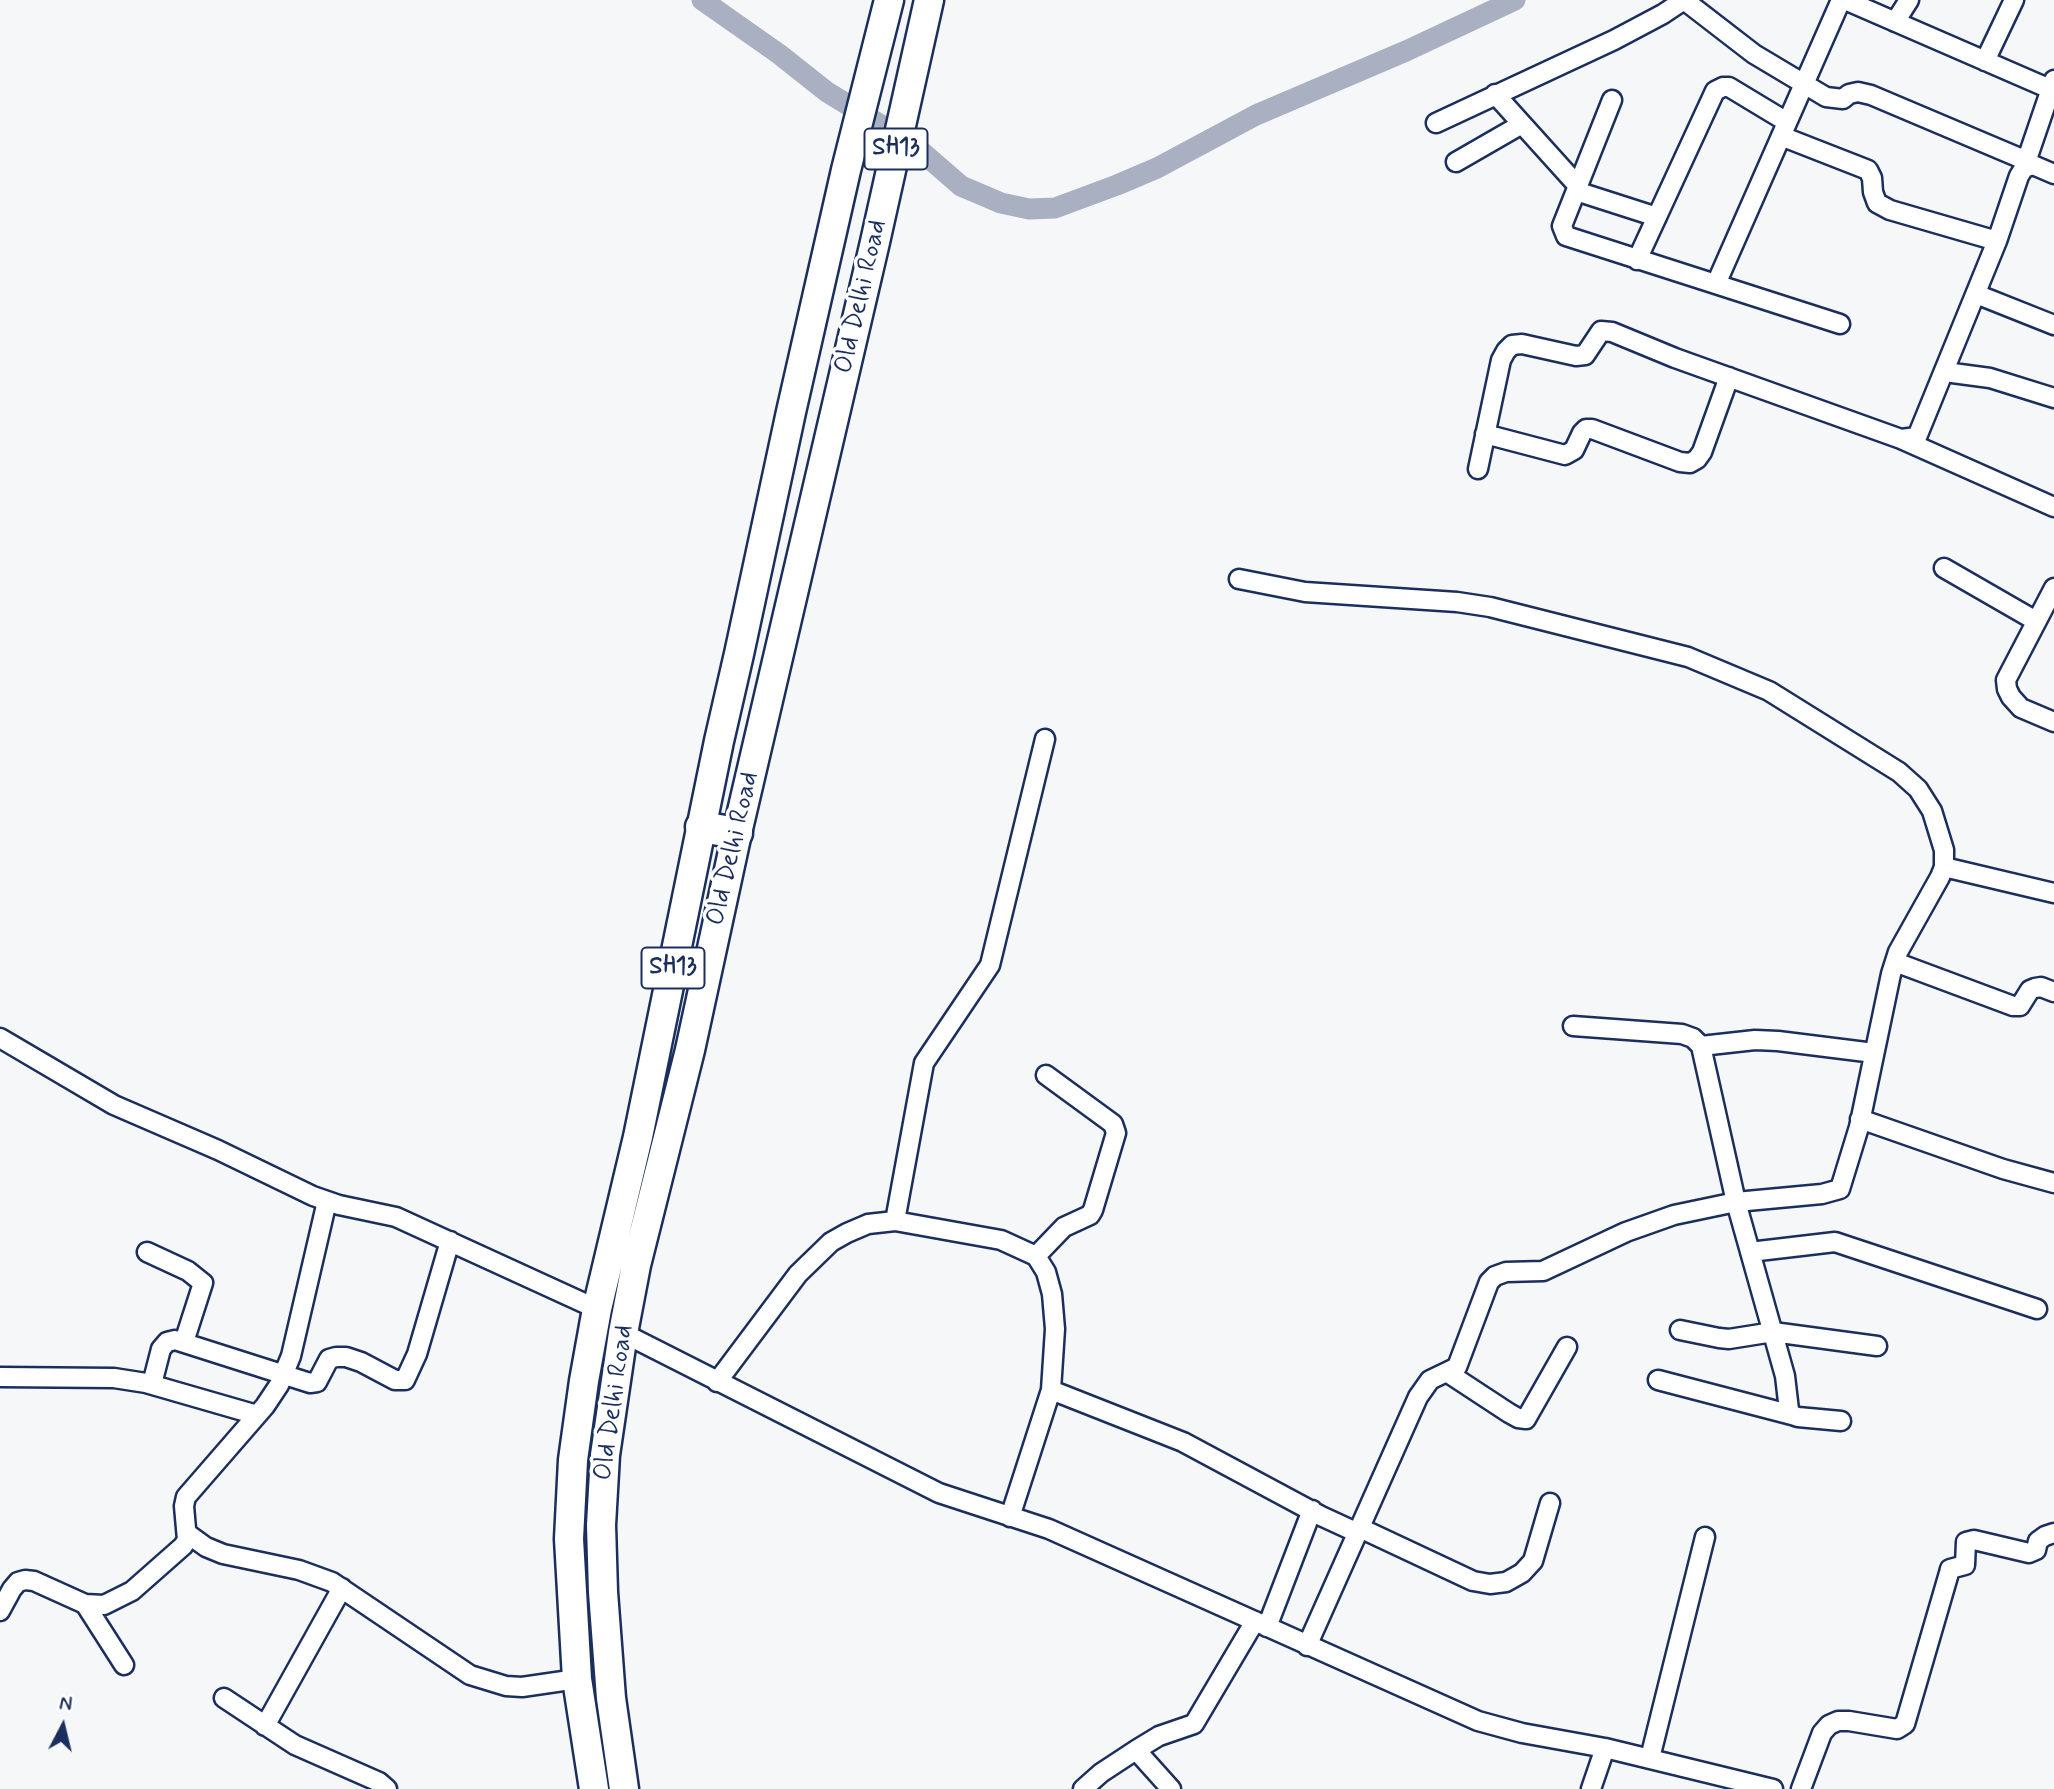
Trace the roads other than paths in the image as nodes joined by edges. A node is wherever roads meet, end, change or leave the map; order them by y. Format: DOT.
graph roads {
  1 [pos="929,0"];
  2 [pos="1684,0"];
  3 [pos="1843,0"];
  4 [pos="1909,0"];
  5 [pos="2014,0"];
  6 [pos="886,12"];
  7 [pos="1895,22"];
  8 [pos="1985,61"];
  9 [pos="1804,84"];
  10 [pos="2052,85"];
  11 [pos="1495,94"];
  12 [pos="1612,100"];
  13 [pos="1436,123"];
  14 [pos="1521,124"];
  15 [pos="1784,129"];
  16 [pos="1456,162"];
  17 [pos="2025,164"];
  18 [pos="2054,174"];
  19 [pos="1577,188"];
  20 [pos="1657,217"];
  21 [pos="1997,241"];
  22 [pos="1637,260"];
  23 [pos="1716,284"];
  24 [pos="1976,293"];
  25 [pos="1840,324"];
  26 [pos="2054,325"];
  27 [pos="1945,372"];
  28 [pos="1729,377"];
  29 [pos="2054,398"];
  30 [pos="1485,434"];
  31 [pos="1901,439"];
  32 [pos="1478,469"];
  33 [pos="2054,507"];
  34 [pos="1944,568"];
  35 [pos="1239,579"];
  36 [pos="2054,589"];
  37 [pos="2036,621"];
  38 [pos="2054,722"];
  39 [pos="1045,738"];
  40 [pos="701,827"];
  41 [pos="737,833"];
  42 [pos="1944,867"];
  43 [pos="2054,893"];
  44 [pos="1895,962"];
  45 [pos="2054,992"];
  46 [pos="1573,1026"];
  47 [pos="0,1038"];
  48 [pos="1701,1046"];
  49 [pos="1874,1053"];
  50 [pos="1046,1075"];
  51 [pos="1860,1119"];
  52 [pos="2054,1182"];
  53 [pos="327,1202"];
  54 [pos="1736,1202"];
  55 [pos="895,1221"];
  56 [pos="450,1241"];
  57 [pos="147,1252"];
  58 [pos="1750,1252"];
  59 [pos="1036,1256"];
  60 [pos="597,1309"];
  61 [pos="2036,1309"];
  62 [pos="1680,1330"];
  63 [pos="1773,1332"];
  64 [pos="623,1333"];
  65 [pos="184,1342"];
  66 [pos="1877,1346"];
  67 [pos="1567,1347"];
  68 [pos="284,1373"];
  69 [pos="1448,1373"];
  70 [pos="0,1377"];
  71 [pos="1658,1380"];
  72 [pos="717,1382"];
  73 [pos="152,1384"];
  74 [pos="1051,1391"];
  75 [pos="257,1415"];
  76 [pos="1791,1415"];
  77 [pos="1841,1420"];
  78 [pos="1550,1503"];
  79 [pos="1311,1510"];
  80 [pos="1010,1517"];
  81 [pos="1359,1530"];
  82 [pos="188,1534"];
  83 [pos="2054,1534"];
  84 [pos="1705,1537"];
  85 [pos="342,1588"];
  86 [pos="85,1604"];
  87 [pos="0,1611"];
  88 [pos="1261,1624"];
  89 [pos="1307,1646"];
  90 [pos="124,1665"];
  91 [pos="578,1679"];
  92 [pos="224,1698"];
  93 [pos="265,1726"];
  94 [pos="1605,1748"];
  95 [pos="1136,1750"];
  96 [pos="1650,1758"];
  97 [pos="1722,1783"];
  98 [pos="387,1789"];
  99 [pos="593,1789"];
  100 [pos="624,1789"];
  101 [pos="1083,1789"];
  102 [pos="1171,1789"];
  103 [pos="1591,1789"];
  104 [pos="1773,1789"];
  105 [pos="1801,1789"];
  1 -- 41 [label="main road, Old Delhi Road / SH13"];
  2 -- 9 [label="street"];
  2 -- 11 [label="street"];
  3 -- 7 [label="street"];
  3 -- 9 [label="street"];
  4 -- 7 [label="street"];
  5 -- 8 [label="street"];
  6 -- 40 [label="main road, Old Delhi Road / SH13"];
  7 -- 8 [label="street"];
  8 -- 10 [label="street"];
  9 -- 15 [label="street"];
  9 -- 17 [label="street"];
  10 -- 17 [label="street"];
  11 -- 13 [label="street"];
  11 -- 14 [label="street"];
  12 -- 19 [label="street"];
  14 -- 16 [label="street"];
  14 -- 19 [label="street"];
  15 -- 20 [label="street"];
  15 -- 21 [label="street"];
  15 -- 23 [label="street"];
  17 -- 18 [label="street"];
  17 -- 21 [label="street"];
  19 -- 20 [label="street"];
  19 -- 22 [label="street"];
  20 -- 22 [label="street"];
  21 -- 24 [label="street"];
  22 -- 23 [label="street"];
  23 -- 25 [label="street"];
  24 -- 26 [label="street"];
  24 -- 27 [label="street"];
  27 -- 29 [label="street"];
  27 -- 31 [label="street"];
  28 -- 30 [label="street"];
  28 -- 30 [label="street"];
  28 -- 31 [label="street"];
  30 -- 32 [label="street"];
  31 -- 33 [label="street"];
  34 -- 37 [label="street"];
  35 -- 42 [label="street"];
  36 -- 37 [label="street"];
  37 -- 38 [label="street"];
  39 -- 55 [label="street"];
  40 -- 41 [label="highway"];
  40 -- 60 [label="main road, Old Delhi Road / SH13"];
  41 -- 64 [label="main road, Old Delhi Road / SH13"];
  42 -- 43 [label="street"];
  42 -- 44 [label="street"];
  44 -- 45 [label="street"];
  44 -- 49 [label="street"];
  46 -- 48 [label="street"];
  47 -- 53 [label="street"];
  48 -- 49 [label="street"];
  48 -- 54 [label="street"];
  49 -- 51 [label="street"];
  50 -- 59 [label="street"];
  51 -- 52 [label="street"];
  51 -- 54 [label="street"];
  53 -- 56 [label="street"];
  53 -- 68 [label="street"];
  54 -- 58 [label="street"];
  54 -- 69 [label="street"];
  55 -- 59 [label="street"];
  55 -- 72 [label="street"];
  56 -- 60 [label="street"];
  56 -- 68 [label="street"];
  57 -- 65 [label="street"];
  58 -- 61 [label="street"];
  58 -- 63 [label="street"];
  59 -- 74 [label="street"];
  60 -- 91 [label="main road, Old Delhi Road / SH13"];
  62 -- 63 [label="street"];
  63 -- 66 [label="street"];
  63 -- 76 [label="street"];
  64 -- 72 [label="street"];
  64 -- 100 [label="main road, Old Delhi Road / SH13"];
  65 -- 68 [label="street"];
  65 -- 73 [label="street"];
  67 -- 69 [label="street"];
  68 -- 75 [label="street"];
  69 -- 81 [label="street"];
  70 -- 73 [label="street"];
  71 -- 76 [label="street"];
  72 -- 80 [label="street"];
  73 -- 75 [label="street"];
  74 -- 79 [label="street"];
  74 -- 80 [label="street"];
  75 -- 82 [label="street"];
  76 -- 77 [label="street"];
  78 -- 81 [label="street"];
  79 -- 81 [label="street"];
  79 -- 88 [label="street"];
  80 -- 88 [label="street"];
  81 -- 89 [label="street"];
  82 -- 85 [label="street"];
  82 -- 86 [label="street"];
  83 -- 105 [label="street"];
  84 -- 96 [label="street"];
  85 -- 91 [label="street"];
  85 -- 93 [label="street"];
  86 -- 87 [label="street"];
  86 -- 90 [label="street"];
  88 -- 89 [label="street"];
  88 -- 95 [label="street"];
  89 -- 94 [label="street"];
  91 -- 99 [label="main road, Old Delhi Road / SH13"];
  92 -- 93 [label="street"];
  93 -- 98 [label="street"];
  94 -- 96 [label="street"];
  94 -- 103 [label="street"];
  95 -- 101 [label="street"];
  95 -- 102 [label="street"];
  96 -- 97 [label="street"];
  97 -- 104 [label="street"];
}
